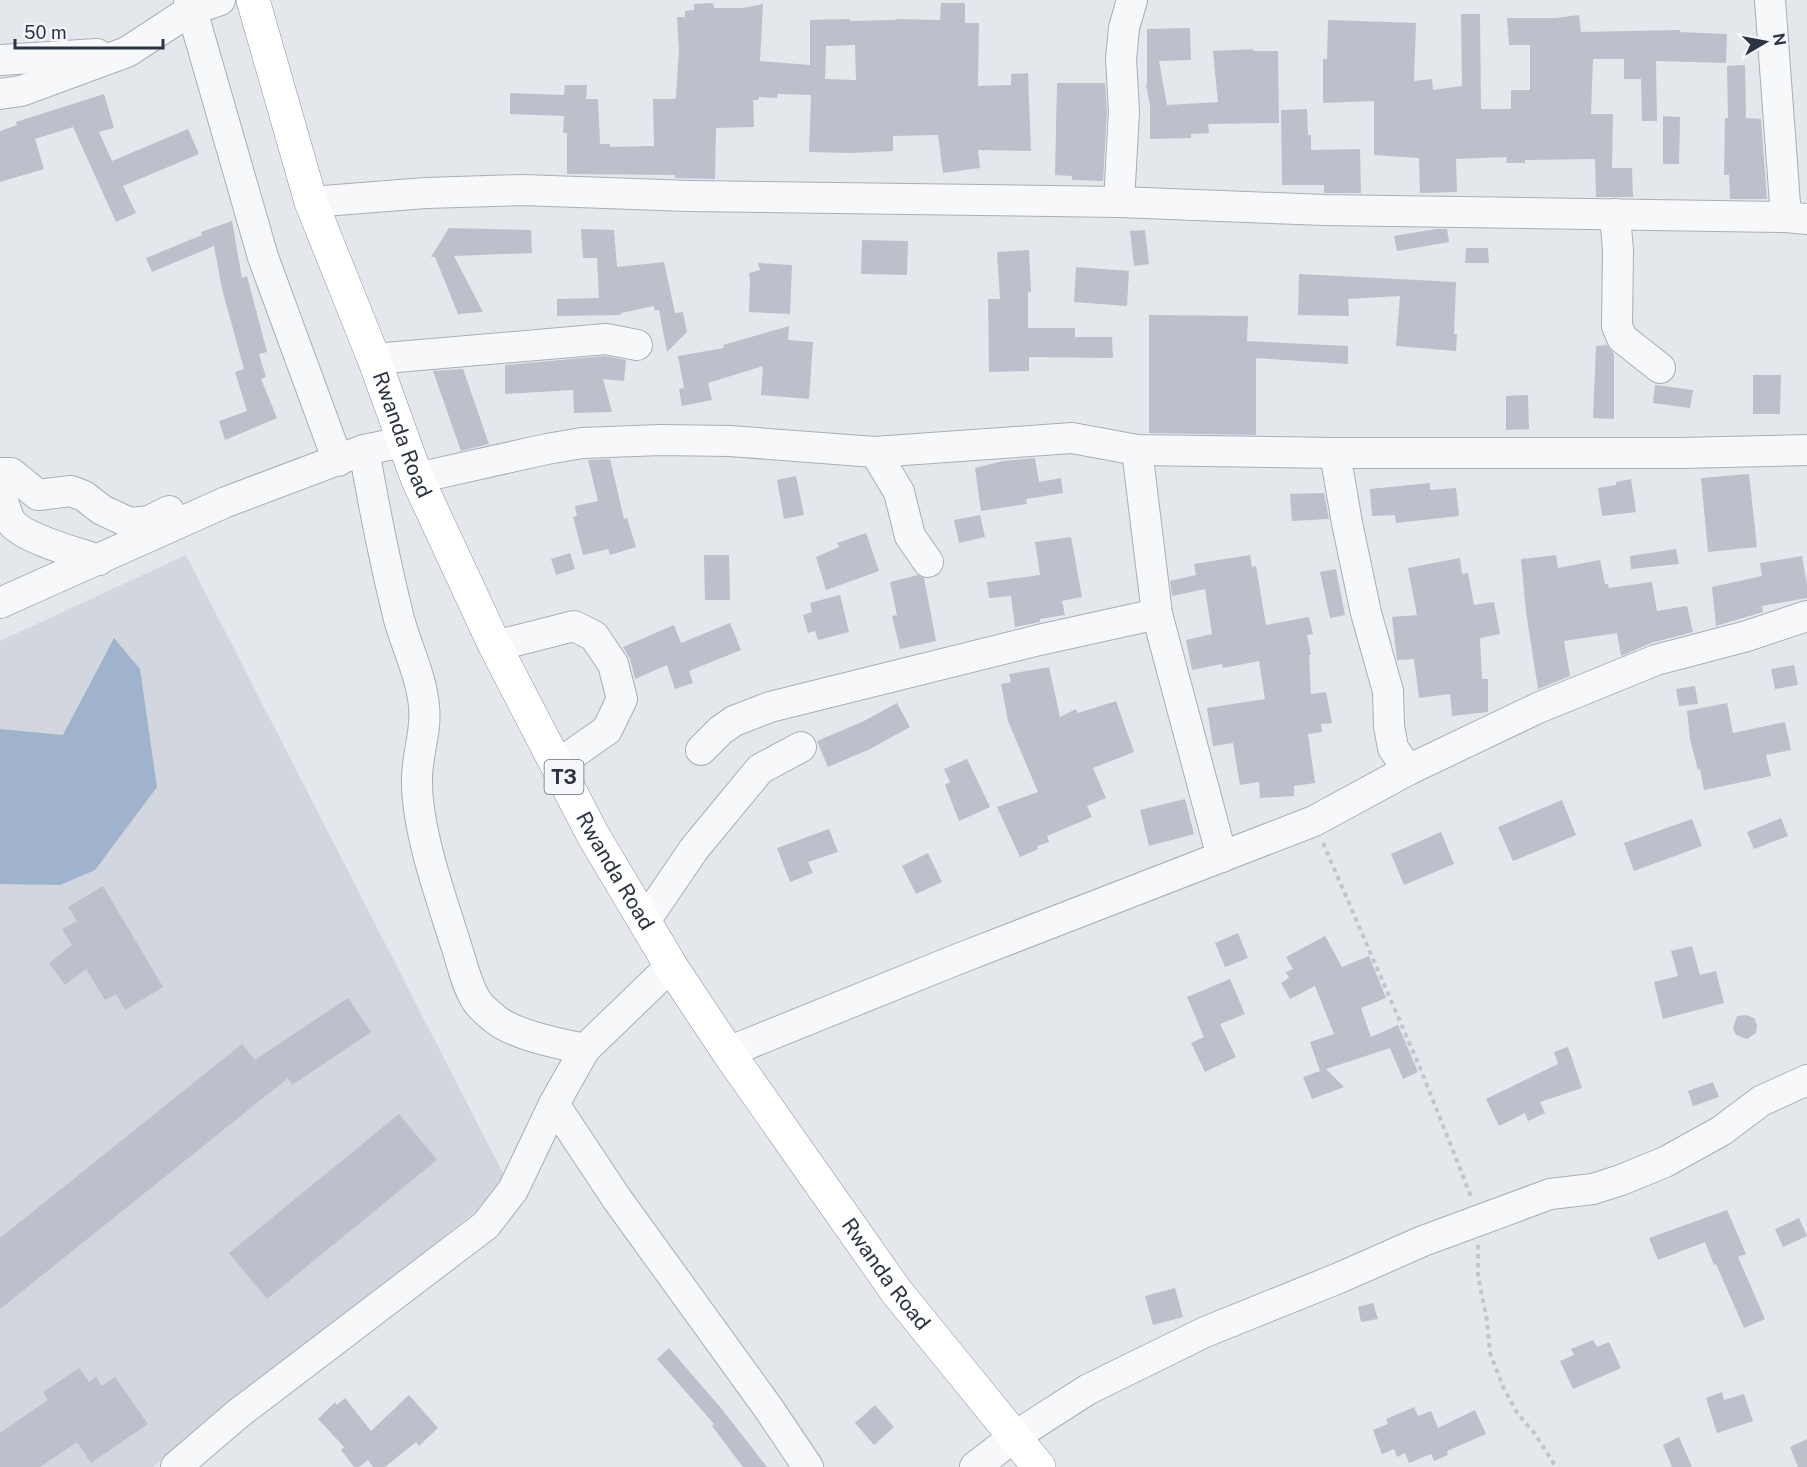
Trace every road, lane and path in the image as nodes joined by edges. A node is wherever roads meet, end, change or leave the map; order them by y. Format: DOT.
graph roads {
  1 [pos="220,0"];
  2 [pos="1132,0"];
  3 [pos="260,2"];
  4 [pos="1764,3"];
  5 [pos="190,5"];
  6 [pos="127,52"];
  7 [pos="0,60"];
  8 [pos="0,94"];
  9 [pos="311,202"];
  10 [pos="1119,202"];
  11 [pos="1615,214"];
  12 [pos="1797,218"];
  13 [pos="638,345"];
  14 [pos="374,359"];
  15 [pos="1660,368"];
  16 [pos="403,442"];
  17 [pos="1137,450"];
  18 [pos="1807,450"];
  19 [pos="875,452"];
  20 [pos="1335,453"];
  21 [pos="351,456"];
  22 [pos="0,473"];
  23 [pos="417,478"];
  24 [pos="0,493"];
  25 [pos="236,499"];
  26 [pos="99,560"];
  27 [pos="928,562"];
  28 [pos="0,603"];
  29 [pos="1157,614"];
  30 [pos="1807,616"];
  31 [pos="495,646"];
  32 [pos="801,747"];
  33 [pos="701,750"];
  34 [pos="557,765"];
  35 [pos="1408,770"];
  36 [pos="1314,822"];
  37 [pos="1221,857"];
  38 [pos="645,921"];
  39 [pos="671,966"];
  40 [pos="585,1049"];
  41 [pos="728,1052"];
  42 [pos="1807,1080"];
  43 [pos="554,1104"];
  44 [pos="1479,1221"];
  45 [pos="1014,1437"];
  46 [pos="176,1467"];
  47 [pos="808,1467"];
  48 [pos="975,1467"];
  49 [pos="1039,1467"];
  50 [pos="1556,1467"];
  1 -- 5 [label="street"];
  2 -- 10 [label="street"];
  3 -- 9 [label="highway, Rwanda Road / T3"];
  4 -- 12 [label="street"];
  5 -- 6 [label="street"];
  5 -- 21 [label="street"];
  6 -- 7 [label="street"];
  6 -- 8 [label="street"];
  9 -- 10 [label="street"];
  9 -- 14 [label="highway, Rwanda Road / T3"];
  10 -- 11 [label="street"];
  11 -- 12 [label="street"];
  11 -- 15 [label="street"];
  13 -- 14 [label="street"];
  14 -- 16 [label="highway, Rwanda Road / T3"];
  16 -- 21 [label="street"];
  16 -- 23 [label="highway, Rwanda Road / T3"];
  17 -- 19 [label="street"];
  17 -- 20 [label="street"];
  17 -- 29 [label="street"];
  18 -- 20 [label="street"];
  19 -- 23 [label="street"];
  19 -- 27 [label="street"];
  20 -- 35 [label="street"];
  21 -- 25 [label="street"];
  21 -- 40 [label="street"];
  22 -- 25 [label="street"];
  23 -- 31 [label="highway, Rwanda Road / T3"];
  24 -- 26 [label="street"];
  25 -- 26 [label="street"];
  26 -- 28 [label="street"];
  29 -- 33 [label="street"];
  29 -- 37 [label="street"];
  30 -- 35 [label="street"];
  31 -- 34 [label="highway, Rwanda Road / T3"];
  31 -- 34 [label="street"];
  32 -- 38 [label="street"];
  34 -- 38 [label="highway, Rwanda Road / T3"];
  35 -- 36 [label="street"];
  36 -- 37 [label="street"];
  36 -- 44 [label="path"];
  37 -- 41 [label="street"];
  38 -- 39 [label="highway, Rwanda Road / T3"];
  39 -- 40 [label="street"];
  39 -- 41 [label="highway, Rwanda Road / T3"];
  40 -- 43 [label="street"];
  41 -- 45 [label="highway, Rwanda Road / T3"];
  42 -- 44 [label="street"];
  43 -- 46 [label="street"];
  43 -- 47 [label="street"];
  44 -- 45 [label="street"];
  44 -- 50 [label="path"];
  45 -- 48 [label="street"];
  45 -- 49 [label="highway, Rwanda Road / T3"];
}
